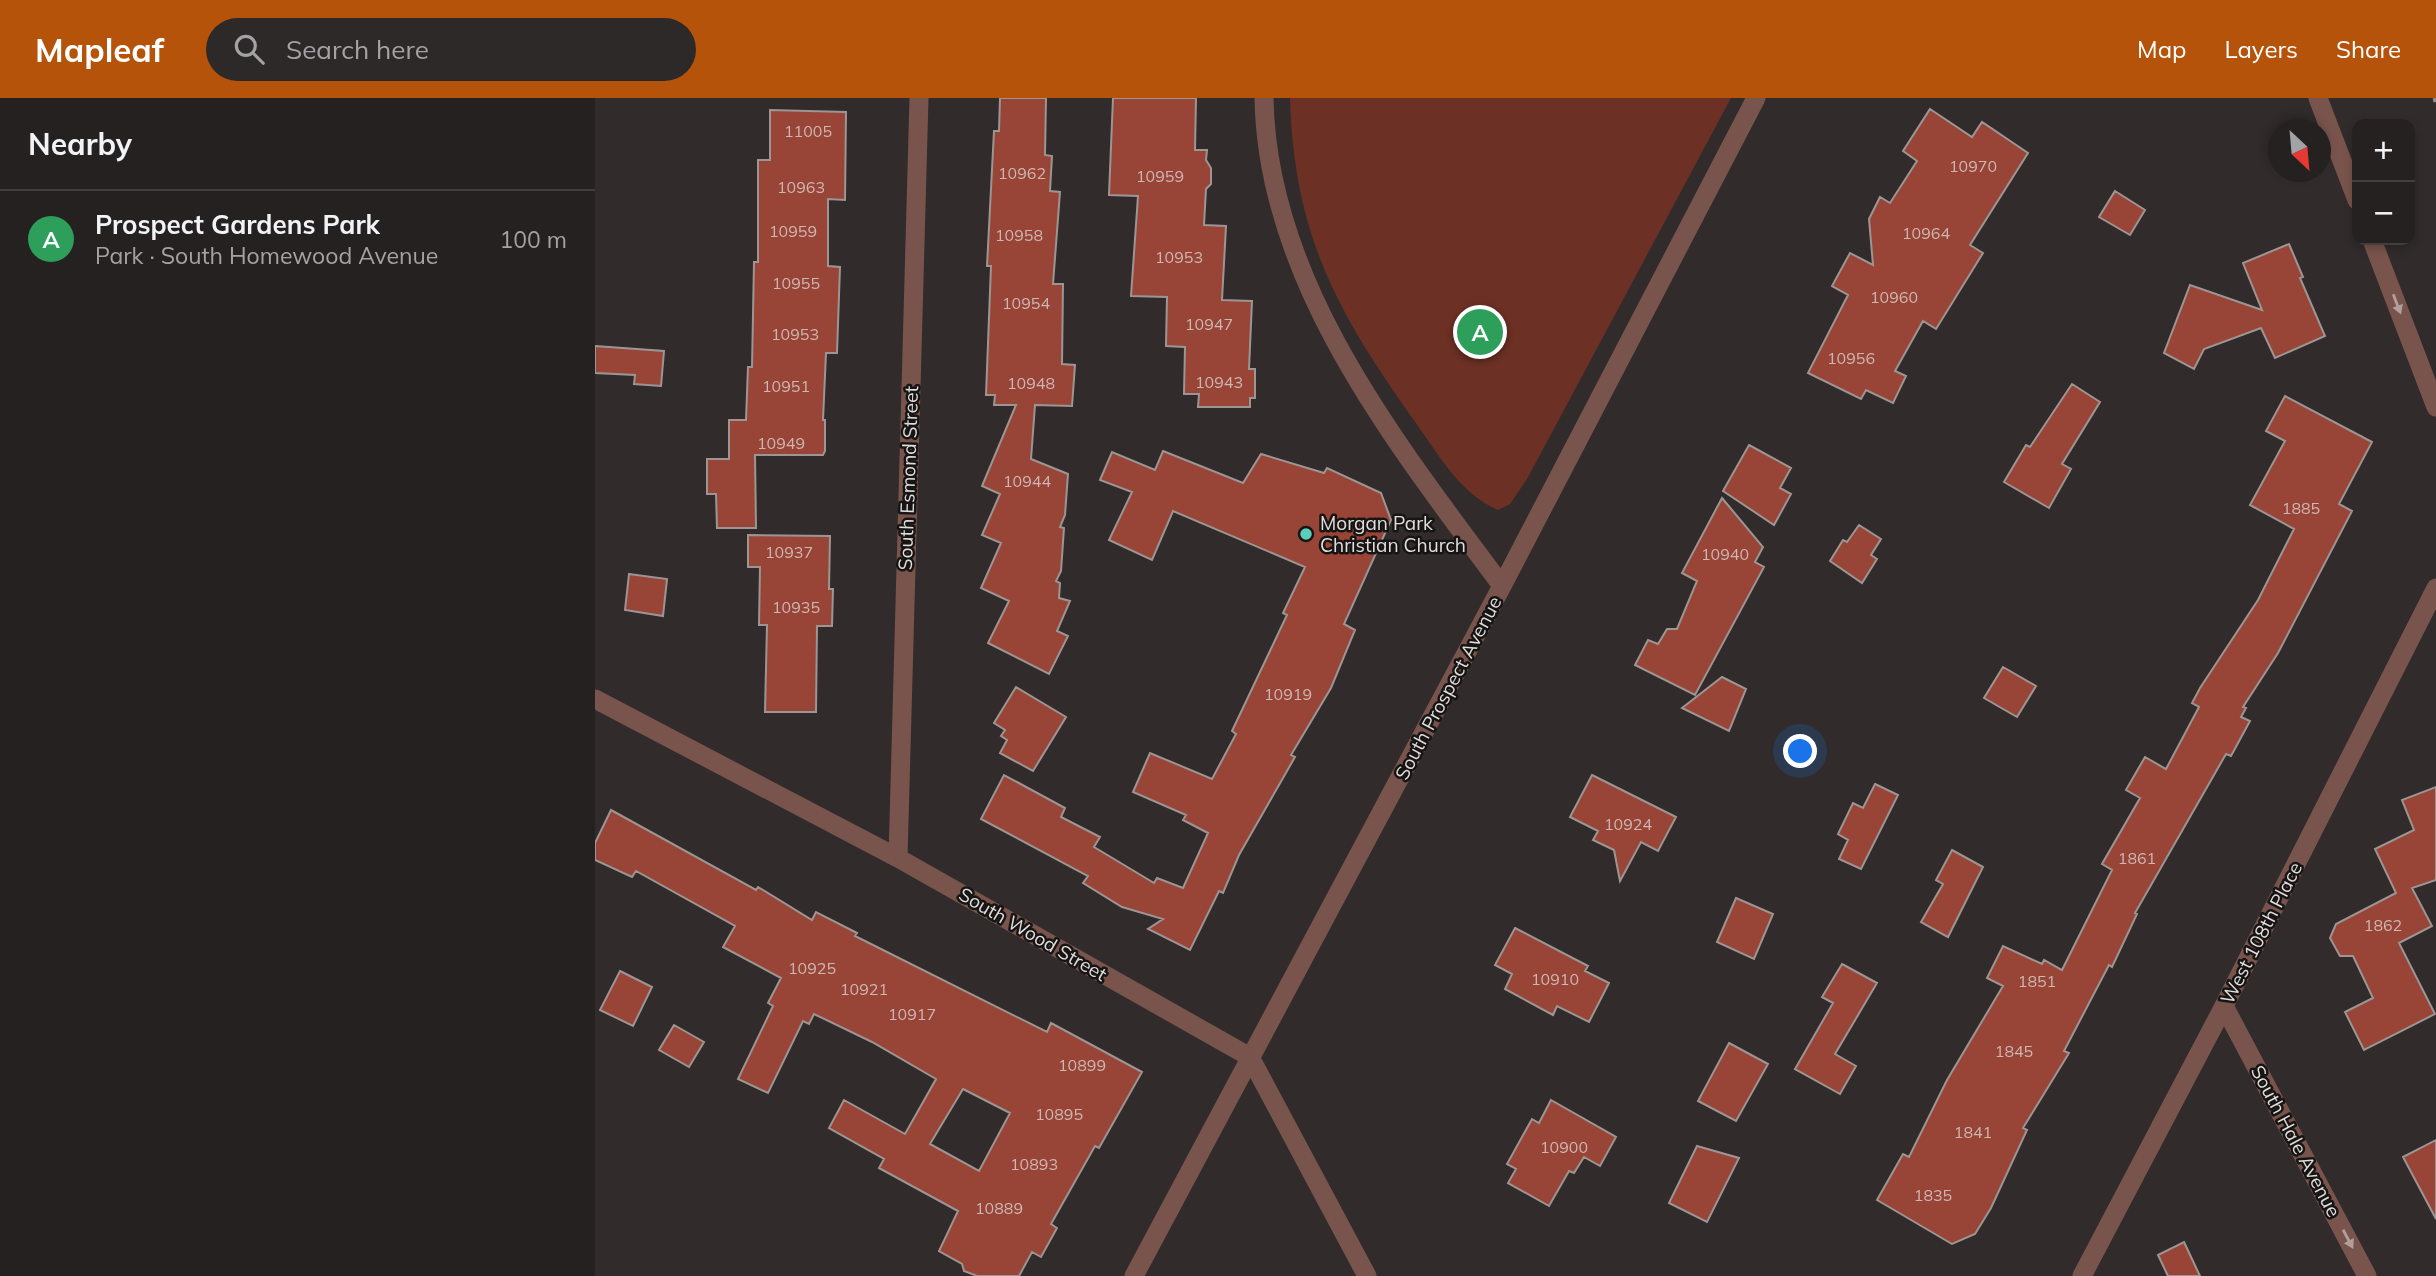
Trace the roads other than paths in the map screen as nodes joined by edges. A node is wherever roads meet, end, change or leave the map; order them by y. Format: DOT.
graph roads {
  1 [pos="919,98"];
  2 [pos="1264,98"];
  3 [pos="1755,98"];
  4 [pos="2318,98"];
  5 [pos="2352,187"];
  6 [pos="2374,245"];
  7 [pos="2436,407"];
  8 [pos="1502,586"];
  9 [pos="2436,588"];
  10 [pos="595,699"];
  11 [pos="898,858"];
  12 [pos="2224,1006"];
  13 [pos="1250,1057"];
  14 [pos="1135,1276"];
  15 [pos="1367,1276"];
  16 [pos="2082,1276"];
  17 [pos="2367,1276"];
  1 -- 11 [label="street, South Esmond Street"];
  2 -- 8 [label="street"];
  3 -- 8 [label="street, South Prospect Avenue"];
  4 -- 5 [label="street"];
  6 -- 7 [label="street, one-way"];
  8 -- 13 [label="street, South Prospect Avenue"];
  9 -- 12 [label="street, West 108th Place"];
  10 -- 11 [label="street, South Wood Street"];
  11 -- 13 [label="street, South Wood Street"];
  12 -- 16 [label="street, West 108th Place"];
  12 -- 17 [label="street, South Hale Avenue, one-way"];
  13 -- 14 [label="street, South Prospect Avenue"];
  13 -- 15 [label="street"];
}
